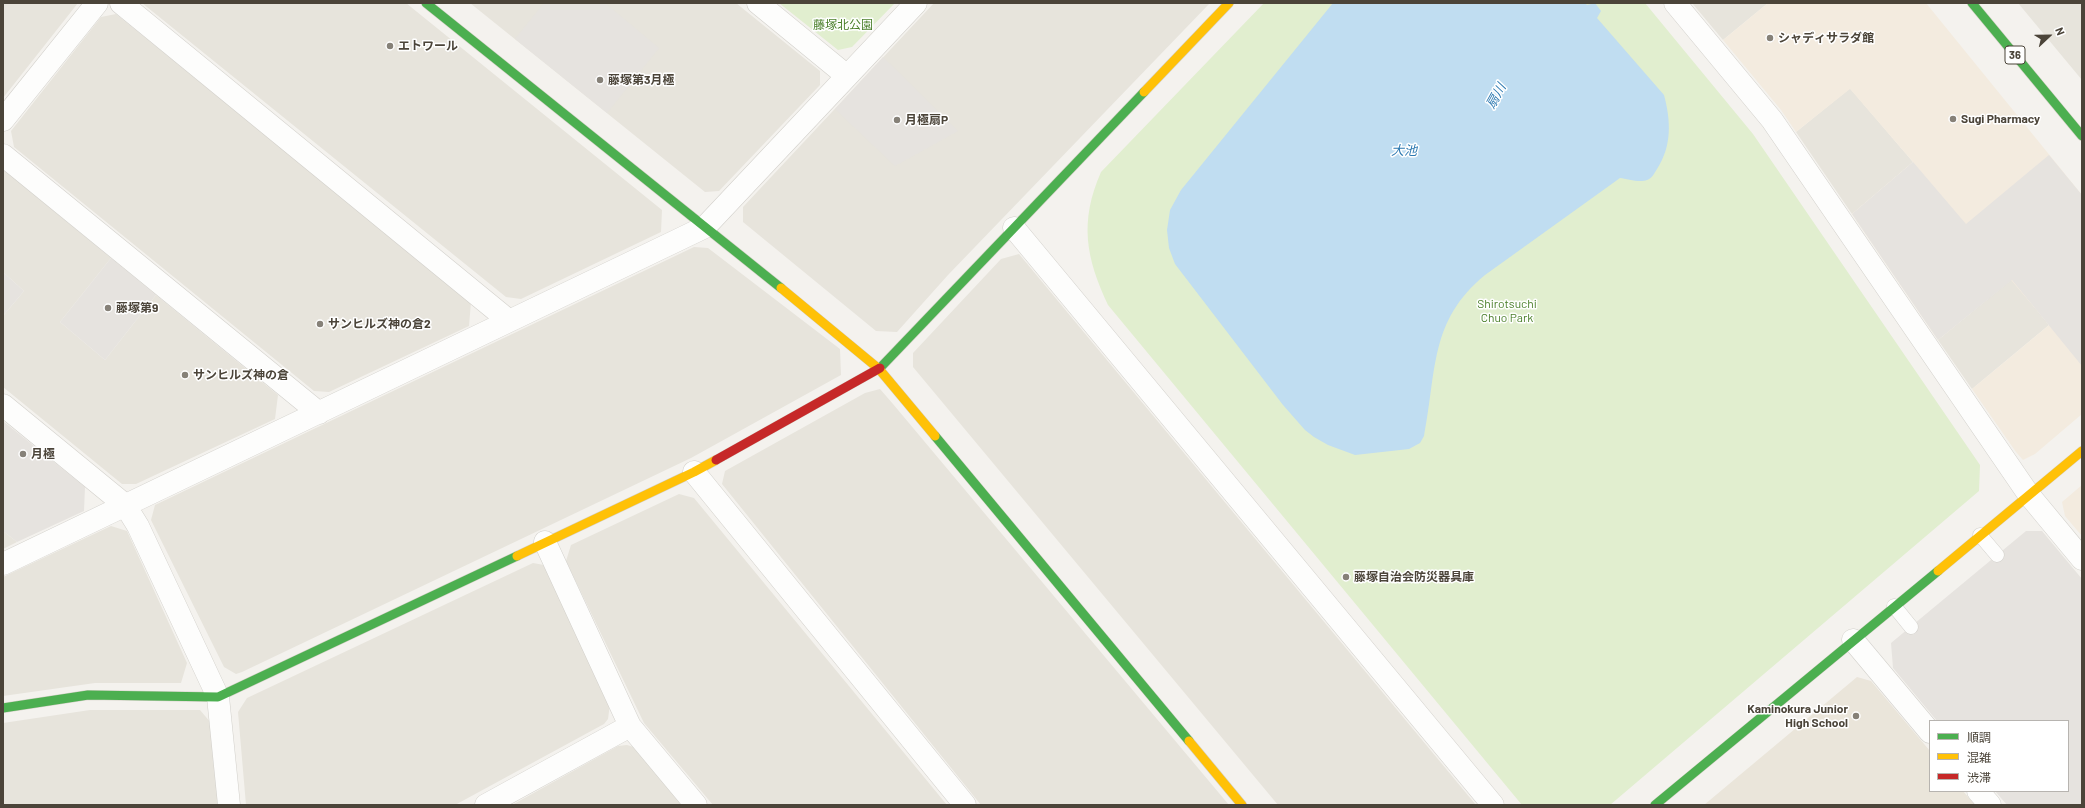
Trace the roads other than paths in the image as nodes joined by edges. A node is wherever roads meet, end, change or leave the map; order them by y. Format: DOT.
graph roads {
  1 [pos="97,3"];
  2 [pos="121,3"];
  3 [pos="426,3"];
  4 [pos="758,3"];
  5 [pos="916,3"];
  6 [pos="1229,3"];
  7 [pos="1675,3"];
  8 [pos="1972,3"];
  9 [pos="847,76"];
  10 [pos="3,120"];
  11 [pos="2082,136"];
  12 [pos="3,155"];
  13 [pos="705,227"];
  14 [pos="1014,228"];
  15 [pos="508,320"];
  16 [pos="879,369"];
  17 [pos="3,405"];
  18 [pos="319,413"];
  19 [pos="2082,450"];
  20 [pos="694,472"];
  21 [pos="2028,495"];
  22 [pos="125,505"];
  23 [pos="1980,535"];
  24 [pos="545,542"];
  25 [pos="1997,555"];
  26 [pos="2082,558"];
  27 [pos="3,564"];
  28 [pos="1894,606"];
  29 [pos="1911,627"];
  30 [pos="1854,640"];
  31 [pos="218,696"];
  32 [pos="3,708"];
  33 [pos="630,726"];
  34 [pos="1929,731"];
  35 [pos="1979,792"];
  36 [pos="229,805"];
  37 [pos="486,805"];
  38 [pos="696,805"];
  39 [pos="965,805"];
  40 [pos="1242,805"];
  41 [pos="1493,805"];
  42 [pos="1655,805"];
  43 [pos="1990,805"];
  1 -- 10 [label="street"];
  2 -- 15 [label="street"];
  3 -- 13 [label="street"];
  4 -- 9 [label="street"];
  5 -- 9 [label="street"];
  6 -- 14 [label="street"];
  7 -- 21 [label="street"];
  8 -- 11 [label="street, 36"];
  9 -- 13 [label="street"];
  12 -- 18 [label="street"];
  13 -- 15 [label="street"];
  13 -- 16 [label="street"];
  14 -- 16 [label="street"];
  14 -- 41 [label="street"];
  15 -- 18 [label="street"];
  16 -- 20 [label="street"];
  16 -- 40 [label="street"];
  17 -- 22 [label="street"];
  18 -- 22 [label="street"];
  19 -- 21 [label="street"];
  20 -- 24 [label="street"];
  20 -- 39 [label="street"];
  21 -- 23 [label="street"];
  21 -- 26 [label="street"];
  22 -- 27 [label="street"];
  22 -- 31 [label="street"];
  23 -- 25 [label="lane"];
  23 -- 28 [label="street"];
  24 -- 31 [label="street"];
  24 -- 33 [label="street"];
  28 -- 29 [label="lane"];
  28 -- 30 [label="street"];
  30 -- 34 [label="street"];
  30 -- 42 [label="street"];
  31 -- 32 [label="street"];
  31 -- 36 [label="street"];
  33 -- 37 [label="street"];
  33 -- 38 [label="street"];
  35 -- 43 [label="street"];
}
